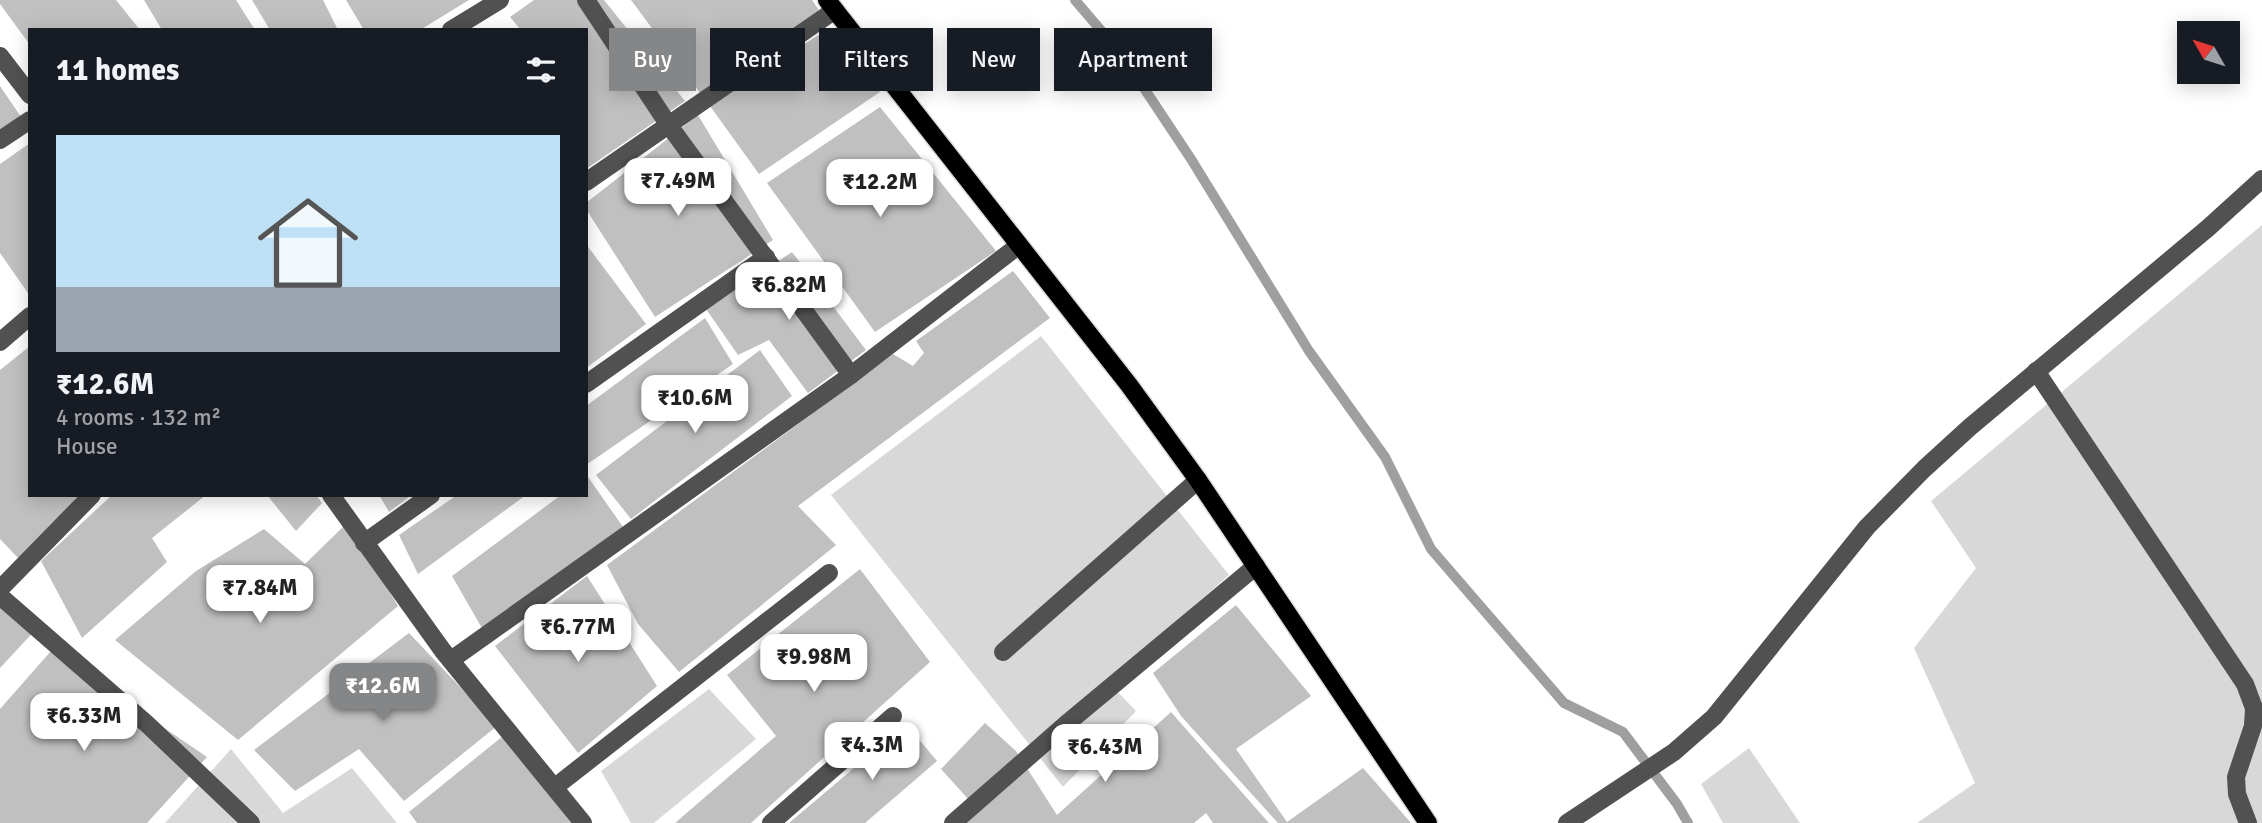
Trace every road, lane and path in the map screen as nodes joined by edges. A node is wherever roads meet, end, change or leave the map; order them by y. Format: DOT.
graph roads {
  1 [pos="500,0"];
  2 [pos="586,0"];
  3 [pos="831,5"];
  4 [pos="455,28"];
  5 [pos="0,55"];
  6 [pos="28,92"];
  7 [pos="28,121"];
  8 [pos="668,124"];
  9 [pos="0,140"];
  10 [pos="2262,179"];
  11 [pos="588,180"];
  12 [pos="1019,245"];
  13 [pos="766,257"];
  14 [pos="28,318"];
  15 [pos="0,342"];
  16 [pos="2036,371"];
  17 [pos="851,375"];
  18 [pos="588,383"];
  19 [pos="1198,480"];
  20 [pos="90,497"];
  21 [pos="332,497"];
  22 [pos="428,497"];
  23 [pos="364,543"];
  24 [pos="1256,566"];
  25 [pos="829,573"];
  26 [pos="0,589"];
  27 [pos="0,596"];
  28 [pos="1003,652"];
  29 [pos="451,660"];
  30 [pos="893,716"];
  31 [pos="555,787"];
  32 [pos="251,823"];
  33 [pos="583,823"];
  34 [pos="771,823"];
  35 [pos="953,823"];
  36 [pos="1428,823"];
  37 [pos="1567,823"];
  38 [pos="2248,823"];
  1 -- 4 [label="street"];
  2 -- 8 [label="street"];
  3 -- 8 [label="street"];
  3 -- 12 [label="main road"];
  5 -- 6 [label="street"];
  7 -- 9 [label="street"];
  8 -- 11 [label="street"];
  8 -- 13 [label="street"];
  10 -- 16 [label="street"];
  12 -- 17 [label="street"];
  12 -- 19 [label="main road"];
  13 -- 17 [label="street"];
  13 -- 18 [label="street"];
  14 -- 15 [label="street"];
  16 -- 37 [label="street"];
  16 -- 38 [label="street"];
  17 -- 29 [label="street"];
  19 -- 24 [label="main road"];
  19 -- 28 [label="street"];
  20 -- 26 [label="street"];
  21 -- 23 [label="street"];
  22 -- 23 [label="street"];
  23 -- 29 [label="street"];
  24 -- 35 [label="street"];
  24 -- 36 [label="main road"];
  25 -- 31 [label="street"];
  27 -- 32 [label="street"];
  29 -- 31 [label="street"];
  30 -- 34 [label="street"];
  31 -- 33 [label="street"];
}
